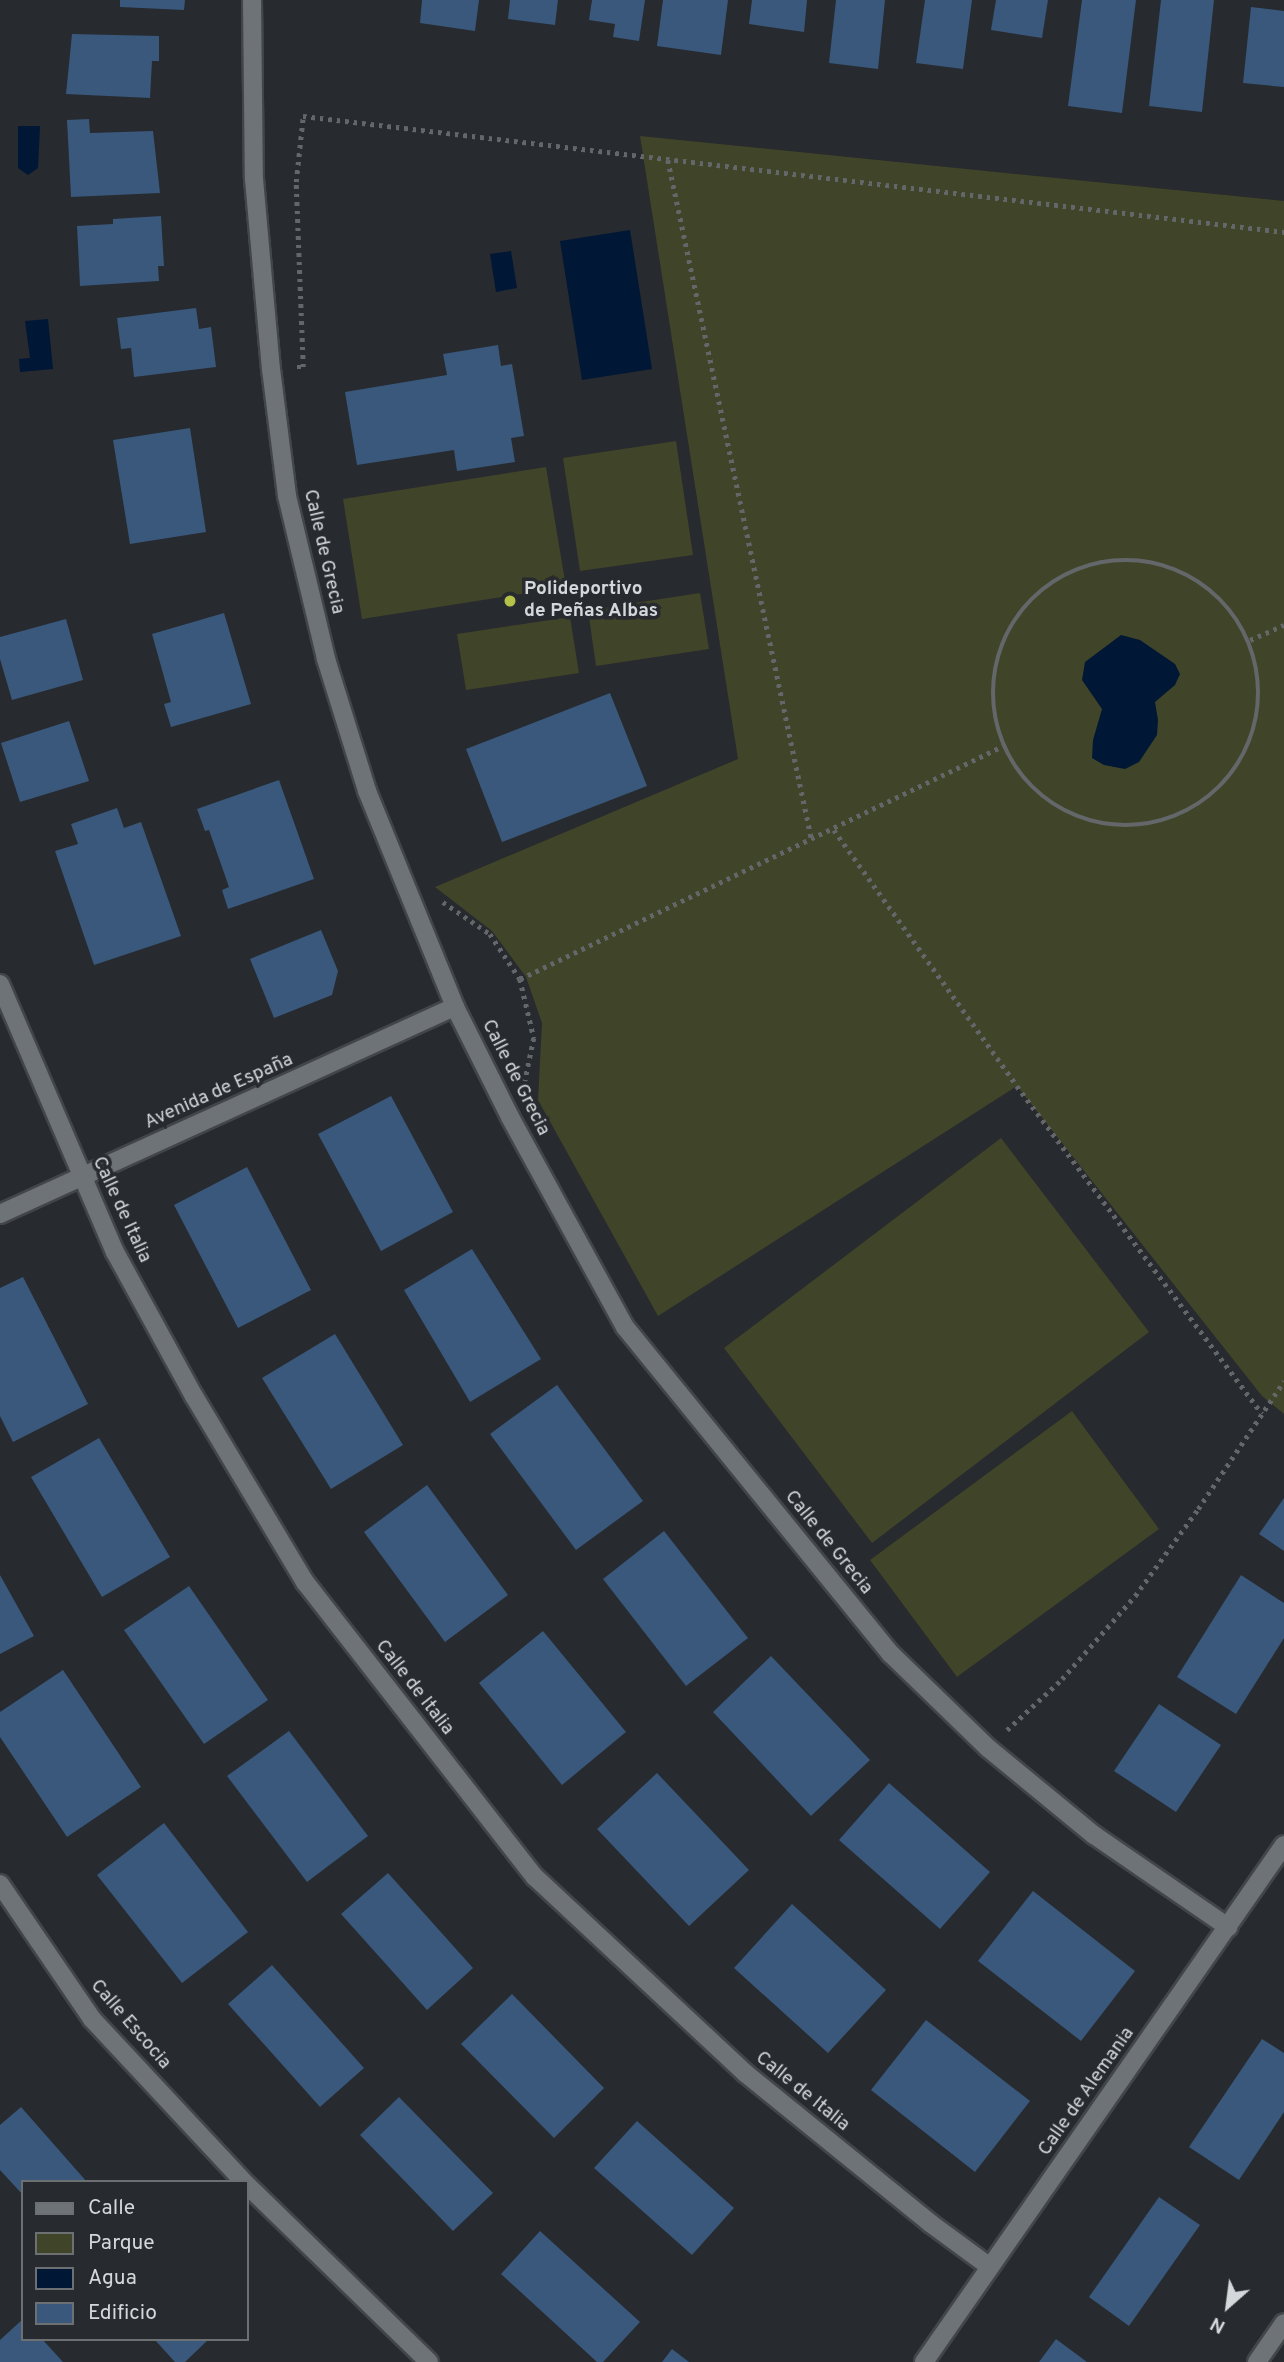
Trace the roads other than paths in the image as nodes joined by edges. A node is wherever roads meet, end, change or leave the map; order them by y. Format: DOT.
graph roads {
  1 [pos="253,0"];
  2 [pos="0,984"];
  3 [pos="456,1007"];
  4 [pos="81,1177"];
  5 [pos="0,1214"];
  6 [pos="1284,1845"];
  7 [pos="0,1884"];
  8 [pos="1228,1927"];
  9 [pos="242,2180"];
  10 [pos="248,2186"];
  11 [pos="990,2267"];
  12 [pos="1284,2323"];
  13 [pos="429,2362"];
  14 [pos="924,2362"];
  15 [pos="1257,2362"];
  1 -- 3 [label="street, Calle de Grecia"];
  2 -- 4 [label="street, Calle de Italia"];
  3 -- 4 [label="street, Avenida de España"];
  3 -- 8 [label="street, Calle de Grecia"];
  4 -- 5 [label="street, Avenida de España"];
  4 -- 11 [label="street, Calle de Italia"];
  6 -- 8 [label="street, Calle de Alemania"];
  7 -- 9 [label="street, Calle Escocia"];
  8 -- 11 [label="street, Calle de Alemania"];
  10 -- 13 [label="street, Calle Escocia"];
  11 -- 14 [label="street, Calle de Alemania"];
  12 -- 15 [label="street"];
}
